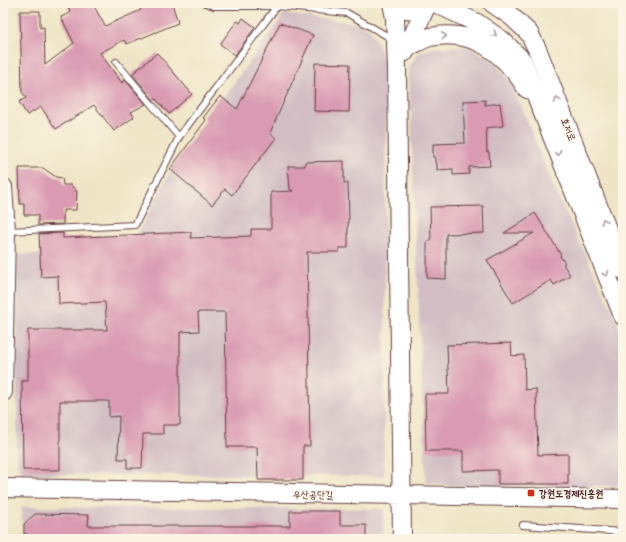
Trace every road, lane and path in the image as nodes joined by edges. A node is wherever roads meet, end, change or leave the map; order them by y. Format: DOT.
graph roads {
  1 [pos="205,3"];
  2 [pos="392,3"];
  3 [pos="396,3"];
  4 [pos="492,3"];
  5 [pos="516,3"];
  6 [pos="431,4"];
  7 [pos="276,6"];
  8 [pos="529,32"];
  9 [pos="402,44"];
  10 [pos="116,62"];
  11 [pos="544,117"];
  12 [pos="180,137"];
  13 [pos="3,188"];
  14 [pos="6,231"];
  15 [pos="623,270"];
  16 [pos="623,316"];
  17 [pos="3,392"];
  18 [pos="3,488"];
  19 [pos="402,496"];
  20 [pos="623,499"];
  21 [pos="523,525"];
  22 [pos="623,532"];
  23 [pos="402,539"];
  1 -- 7 [label="lane"];
  2 -- 9 [label="street"];
  3 -- 6 [label="street"];
  4 -- 8 [label="street, 호저로"];
  5 -- 8 [label="street"];
  6 -- 9 [label="street"];
  6 -- 11 [label="street, one-way"];
  7 -- 9 [label="lane"];
  7 -- 12 [label="lane"];
  15 -- 8 [label="street, 호저로, one-way"];
  9 -- 11 [label="street, one-way"];
  9 -- 19 [label="street"];
  10 -- 12 [label="lane"];
  11 -- 16 [label="street, 호저로, one-way"];
  12 -- 14 [label="lane"];
  13 -- 14 [label="street"];
  14 -- 17 [label="street"];
  18 -- 19 [label="street, 우산공단길"];
  19 -- 20 [label="street, 우산공단길"];
  19 -- 23 [label="street"];
  21 -- 22 [label="lane"];
}
